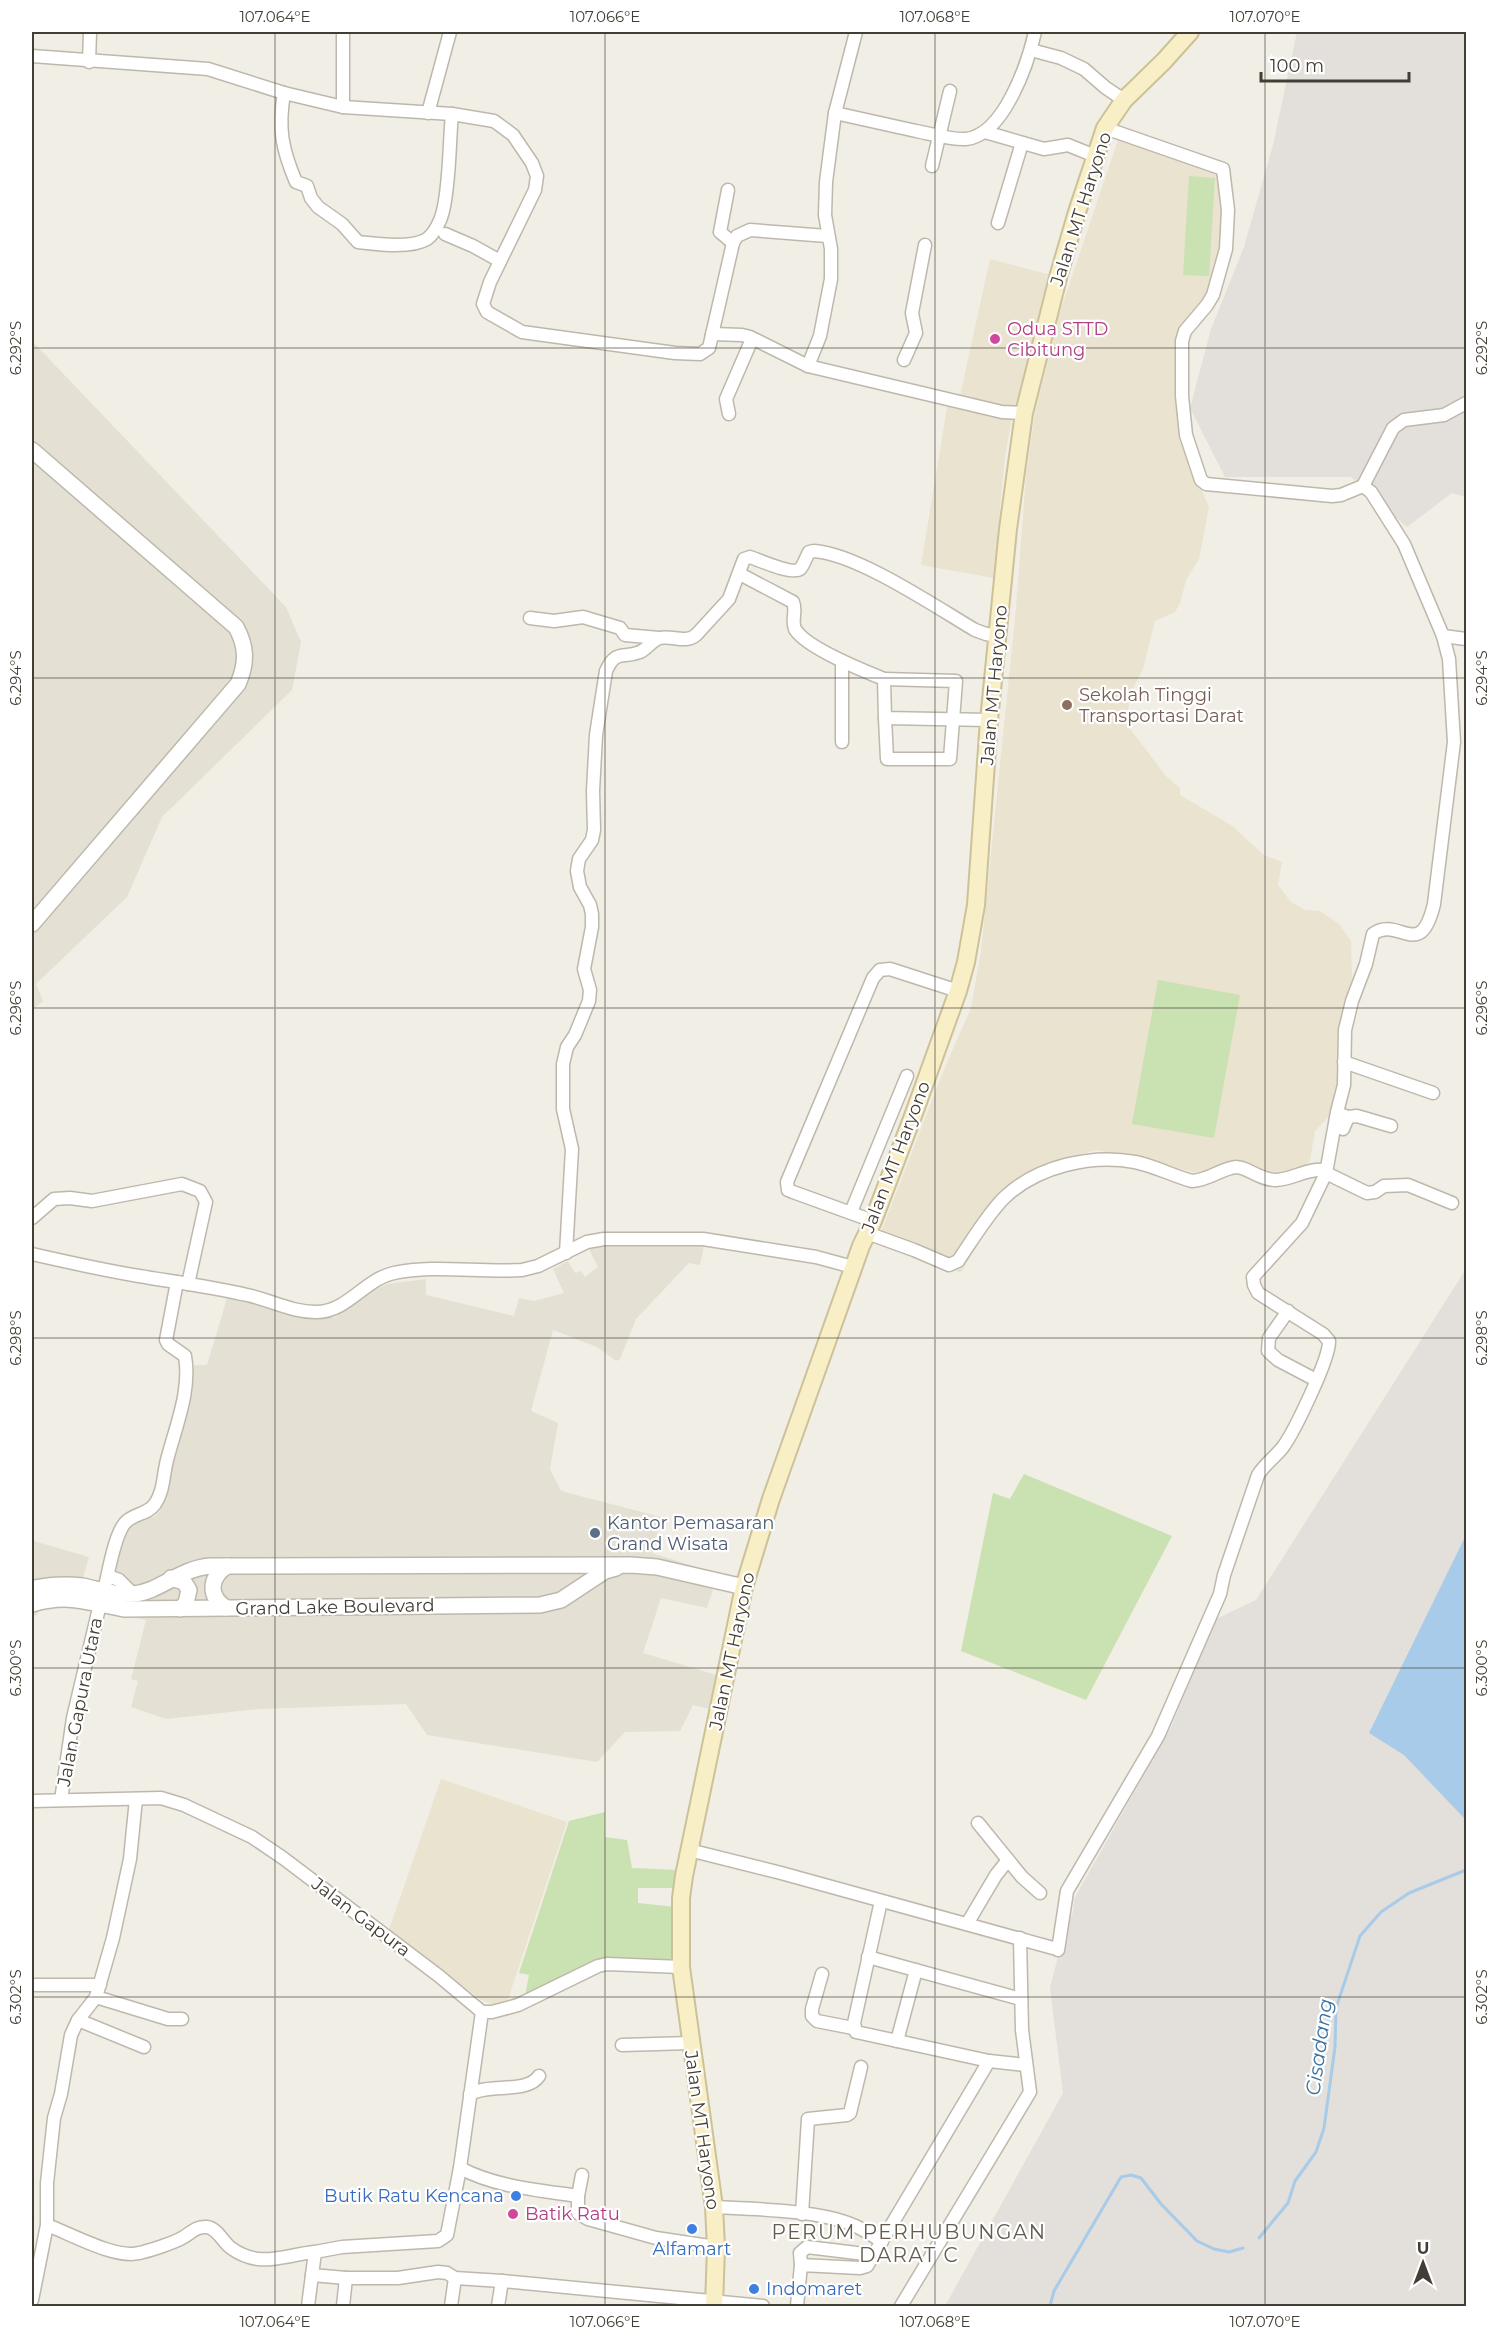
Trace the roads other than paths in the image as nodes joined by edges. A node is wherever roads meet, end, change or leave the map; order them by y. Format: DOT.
graph roads {
  1 [pos="90,32"];
  2 [pos="343,32"];
  3 [pos="450,32"];
  4 [pos="856,32"];
  5 [pos="1035,32"];
  6 [pos="1190,32"];
  7 [pos="1031,50"];
  8 [pos="32,56"];
  9 [pos="89,62"];
  10 [pos="950,91"];
  11 [pos="284,93"];
  12 [pos="1124,100"];
  13 [pos="343,107"];
  14 [pos="428,113"];
  15 [pos="835,113"];
  16 [pos="452,114"];
  17 [pos="1105,128"];
  18 [pos="985,132"];
  19 [pos="940,136"];
  20 [pos="1022,143"];
  21 [pos="1095,156"];
  22 [pos="932,166"];
  23 [pos="728,190"];
  24 [pos="998,223"];
  25 [pos="445,234"];
  26 [pos="827,236"];
  27 [pos="733,243"];
  28 [pos="925,245"];
  29 [pos="500,261"];
  30 [pos="712,334"];
  31 [pos="753,339"];
  32 [pos="904,360"];
  33 [pos="808,366"];
  34 [pos="1467,403"];
  35 [pos="1024,413"];
  36 [pos="729,414"];
  37 [pos="32,450"];
  38 [pos="1363,486"];
  39 [pos="740,574"];
  40 [pos="530,618"];
  41 [pos="998,636"];
  42 [pos="1443,636"];
  43 [pos="659,638"];
  44 [pos="1467,639"];
  45 [pos="842,661"];
  46 [pos="884,679"];
  47 [pos="885,718"];
  48 [pos="953,720"];
  49 [pos="989,720"];
  50 [pos="842,742"];
  51 [pos="32,924"];
  52 [pos="958,991"];
  53 [pos="1344,1062"];
  54 [pos="907,1076"];
  55 [pos="1433,1093"];
  56 [pos="1342,1120"];
  57 [pos="1391,1126"];
  58 [pos="1325,1172"];
  59 [pos="1452,1203"];
  60 [pos="851,1212"];
  61 [pos="32,1218"];
  62 [pos="870,1227"];
  63 [pos="566,1253"];
  64 [pos="32,1254"];
  65 [pos="854,1267"];
  66 [pos="183,1283"];
  67 [pos="1288,1311"];
  68 [pos="1316,1380"];
  69 [pos="631,1565"];
  70 [pos="227,1566"];
  71 [pos="171,1578"];
  72 [pos="744,1587"];
  73 [pos="32,1589"];
  74 [pos="104,1590"];
  75 [pos="32,1604"];
  76 [pos="226,1608"];
  77 [pos="180,1609"];
  78 [pos="136,1799"];
  79 [pos="61,1800"];
  80 [pos="32,1801"];
  81 [pos="978,1823"];
  82 [pos="689,1850"];
  83 [pos="1008,1860"];
  84 [pos="1040,1893"];
  85 [pos="881,1901"];
  86 [pos="967,1924"];
  87 [pos="1020,1938"];
  88 [pos="868,1957"];
  89 [pos="681,1967"];
  90 [pos="916,1970"];
  91 [pos="822,1974"];
  92 [pos="32,1985"];
  93 [pos="98,1991"];
  94 [pos="1021,1999"];
  95 [pos="482,2012"];
  96 [pos="182,2019"];
  97 [pos="78,2020"];
  98 [pos="854,2028"];
  99 [pos="897,2041"];
  100 [pos="690,2043"];
  101 [pos="622,2044"];
  102 [pos="144,2047"];
  103 [pos="989,2061"];
  104 [pos="1026,2065"];
  105 [pos="861,2067"];
  106 [pos="539,2076"];
  107 [pos="470,2094"];
  108 [pos="460,2168"];
  109 [pos="582,2175"];
  110 [pos="578,2196"];
  111 [pos="714,2207"];
  112 [pos="802,2214"];
  113 [pos="47,2225"];
  114 [pos="882,2241"];
  115 [pos="716,2247"];
  116 [pos="315,2252"];
  117 [pos="312,2275"];
  118 [pos="346,2278"];
  119 [pos="455,2278"];
  120 [pos="502,2281"];
  121 [pos="32,2300"];
  122 [pos="714,2304"];
  123 [pos="308,2307"];
  124 [pos="343,2307"];
  125 [pos="451,2307"];
  126 [pos="498,2307"];
  127 [pos="763,2307"];
  128 [pos="797,2307"];
  129 [pos="901,2307"];
  1 -- 9 [label="street"];
  2 -- 13 [label="street"];
  3 -- 14 [label="street"];
  4 -- 15 [label="street"];
  5 -- 7 [label="street"];
  6 -- 12 [label="main road, Jalan MT Haryono"];
  7 -- 12 [label="street"];
  7 -- 18 [label="street"];
  8 -- 9 [label="street"];
  9 -- 11 [label="street"];
  10 -- 19 [label="street"];
  11 -- 13 [label="street"];
  11 -- 16 [label="street"];
  12 -- 17 [label="main road, Jalan MT Haryono"];
  13 -- 14 [label="street"];
  14 -- 16 [label="street"];
  15 -- 19 [label="street"];
  15 -- 26 [label="street"];
  16 -- 29 [label="street"];
  17 -- 21 [label="main road, Jalan MT Haryono"];
  17 -- 38 [label="street"];
  18 -- 19 [label="street"];
  18 -- 20 [label="street"];
  19 -- 22 [label="street"];
  20 -- 21 [label="street"];
  20 -- 24 [label="street"];
  21 -- 35 [label="main road, Jalan MT Haryono"];
  23 -- 27 [label="street"];
  25 -- 29 [label="street"];
  26 -- 27 [label="street"];
  26 -- 33 [label="street"];
  27 -- 30 [label="street"];
  28 -- 32 [label="street"];
  29 -- 30 [label="street"];
  30 -- 31 [label="street"];
  31 -- 33 [label="street"];
  31 -- 36 [label="street"];
  33 -- 35 [label="street"];
  34 -- 38 [label="street"];
  35 -- 41 [label="main road, Jalan MT Haryono"];
  37 -- 51 [label="street"];
  38 -- 42 [label="street"];
  39 -- 41 [label="street"];
  39 -- 43 [label="street"];
  39 -- 45 [label="street"];
  40 -- 43 [label="street"];
  41 -- 49 [label="main road, Jalan MT Haryono"];
  42 -- 44 [label="street"];
  42 -- 53 [label="street"];
  43 -- 63 [label="street"];
  45 -- 46 [label="street"];
  45 -- 50 [label="street"];
  46 -- 47 [label="street"];
  46 -- 48 [label="street"];
  47 -- 48 [label="street"];
  47 -- 48 [label="street"];
  48 -- 49 [label="street"];
  49 -- 52 [label="main road, Jalan MT Haryono"];
  52 -- 60 [label="street"];
  52 -- 62 [label="main road, Jalan MT Haryono"];
  53 -- 55 [label="street"];
  53 -- 56 [label="street"];
  54 -- 60 [label="street"];
  56 -- 57 [label="street"];
  56 -- 58 [label="street"];
  58 -- 59 [label="street"];
  58 -- 62 [label="street"];
  58 -- 67 [label="street"];
  60 -- 62 [label="street"];
  61 -- 66 [label="street"];
  62 -- 65 [label="main road, Jalan MT Haryono"];
  63 -- 65 [label="street"];
  63 -- 66 [label="street"];
  64 -- 66 [label="street"];
  65 -- 72 [label="main road, Jalan MT Haryono"];
  66 -- 74 [label="street, Jalan Gapura Utara"];
  67 -- 68 [label="street"];
  67 -- 68 [label="street"];
  68 -- 87 [label="street"];
  69 -- 70 [label="street, Grand Lake Boulevard"];
  69 -- 72 [label="street, Grand Lake Boulevard"];
  69 -- 76 [label="street, Grand Lake Boulevard"];
  70 -- 71 [label="street, Grand Lake Boulevard"];
  70 -- 76 [label="street"];
  71 -- 74 [label="street, Grand Lake Boulevard"];
  71 -- 77 [label="street"];
  72 -- 82 [label="main road, Jalan MT Haryono"];
  73 -- 74 [label="street, Grand Lake Boulevard"];
  74 -- 75 [label="street, Grand Lake Boulevard"];
  74 -- 77 [label="street, Grand Lake Boulevard"];
  74 -- 79 [label="street, Jalan Gapura Utara"];
  76 -- 77 [label="street, Grand Lake Boulevard"];
  78 -- 79 [label="street, Jalan Gapura"];
  78 -- 93 [label="street"];
  78 -- 95 [label="street, Jalan Gapura"];
  79 -- 80 [label="street, Jalan Gapura"];
  81 -- 83 [label="street"];
  82 -- 85 [label="street"];
  82 -- 89 [label="main road, Jalan MT Haryono"];
  83 -- 84 [label="street"];
  83 -- 86 [label="street"];
  85 -- 86 [label="street"];
  85 -- 88 [label="street"];
  86 -- 87 [label="street"];
  87 -- 94 [label="street"];
  88 -- 90 [label="street"];
  88 -- 98 [label="street"];
  89 -- 95 [label="street"];
  89 -- 100 [label="main road, Jalan MT Haryono"];
  90 -- 94 [label="street"];
  90 -- 99 [label="street"];
  91 -- 98 [label="street"];
  92 -- 93 [label="street"];
  93 -- 96 [label="street"];
  93 -- 97 [label="street"];
  94 -- 104 [label="street"];
  95 -- 107 [label="street"];
  97 -- 102 [label="street"];
  97 -- 113 [label="street"];
  98 -- 99 [label="street"];
  99 -- 103 [label="street"];
  100 -- 101 [label="street"];
  100 -- 111 [label="main road, Jalan MT Haryono"];
  103 -- 104 [label="street"];
  103 -- 114 [label="street"];
  104 -- 129 [label="street"];
  105 -- 112 [label="street"];
  106 -- 107 [label="street"];
  107 -- 108 [label="street"];
  108 -- 110 [label="street"];
  108 -- 116 [label="street"];
  109 -- 110 [label="street"];
  110 -- 115 [label="street"];
  111 -- 112 [label="street"];
  111 -- 115 [label="main road, Jalan MT Haryono"];
  112 -- 114 [label="street"];
  113 -- 116 [label="street"];
  113 -- 121 [label="street"];
  114 -- 128 [label="street"];
  115 -- 122 [label="main road, Jalan MT Haryono"];
  116 -- 117 [label="street"];
  117 -- 118 [label="street"];
  117 -- 123 [label="street"];
  118 -- 119 [label="street"];
  118 -- 124 [label="street"];
  119 -- 120 [label="street"];
  119 -- 125 [label="street"];
  120 -- 122 [label="street"];
  120 -- 126 [label="street"];
  122 -- 127 [label="street"];
}
